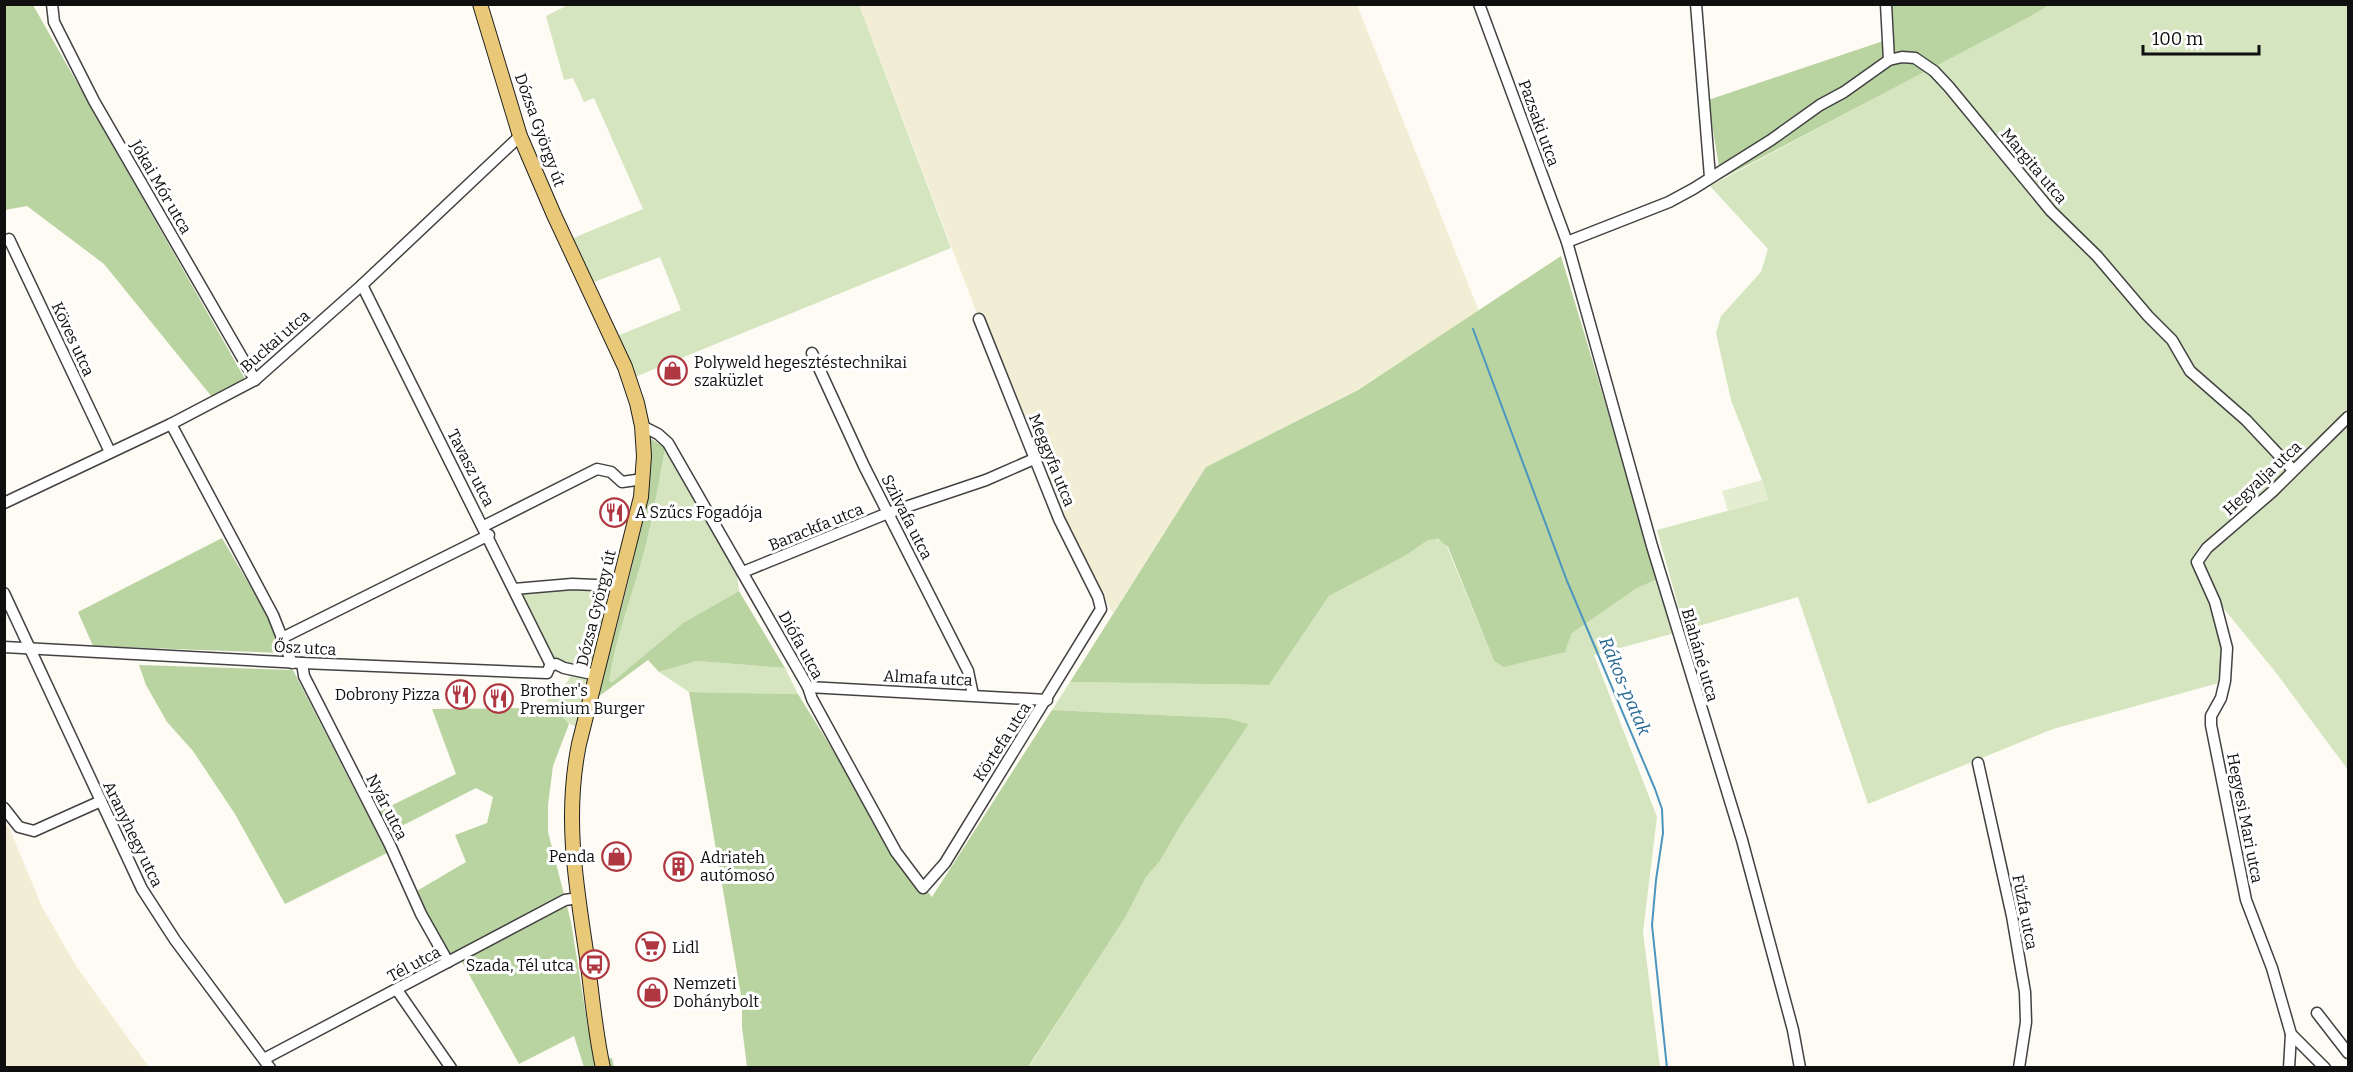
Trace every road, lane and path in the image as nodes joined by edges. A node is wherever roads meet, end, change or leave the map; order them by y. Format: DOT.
graph roads {
  1 [pos="52,4"];
  2 [pos="1479,4"];
  3 [pos="1696,4"];
  4 [pos="1886,4"];
  5 [pos="482,5"];
  6 [pos="1889,60"];
  7 [pos="520,136"];
  8 [pos="1710,177"];
  9 [pos="9,239"];
  10 [pos="1568,247"];
  11 [pos="362,285"];
  12 [pos="979,319"];
  13 [pos="812,353"];
  14 [pos="255,380"];
  15 [pos="2349,417"];
  16 [pos="171,424"];
  17 [pos="642,426"];
  18 [pos="110,452"];
  19 [pos="1034,459"];
  20 [pos="2294,470"];
  21 [pos="643,479"];
  22 [pos="4,504"];
  23 [pos="888,513"];
  24 [pos="486,531"];
  25 [pos="2198,562"];
  26 [pos="743,572"];
  27 [pos="619,586"];
  28 [pos="514,589"];
  29 [pos="4,593"];
  30 [pos="1101,609"];
  31 [pos="284,637"];
  32 [pos="4,647"];
  33 [pos="29,648"];
  34 [pos="297,663"];
  35 [pos="551,665"];
  36 [pos="597,675"];
  37 [pos="808,687"];
  38 [pos="973,695"];
  39 [pos="1047,700"];
  40 [pos="1978,763"];
  41 [pos="101,801"];
  42 [pos="4,808"];
  43 [pos="923,888"];
  44 [pos="578,898"];
  45 [pos="448,962"];
  46 [pos="397,990"];
  47 [pos="2317,1013"];
  48 [pos="2291,1034"];
  49 [pos="2349,1053"];
  50 [pos="267,1063"];
  51 [pos="451,1068"];
  52 [pos="603,1068"];
  53 [pos="1800,1068"];
  54 [pos="2019,1068"];
  55 [pos="2289,1068"];
  56 [pos="2325,1068"];
  1 -- 14 [label="street, Jókai Mór utca"];
  2 -- 10 [label="street, Pazsaki utca"];
  3 -- 8 [label="street"];
  4 -- 6 [label="street"];
  5 -- 7 [label="main road, Dózsa György út"];
  6 -- 8 [label="street"];
  6 -- 20 [label="street, Margita utca"];
  7 -- 11 [label="street, Buckai utca"];
  7 -- 17 [label="main road, Dózsa György út"];
  8 -- 10 [label="street"];
  9 -- 18 [label="street, Köves utca"];
  10 -- 53 [label="street, Blaháné utca"];
  11 -- 14 [label="street, Buckai utca"];
  11 -- 24 [label="street, Tavasz utca"];
  12 -- 19 [label="street, Meggyfa utca"];
  13 -- 23 [label="street, Szilvafa utca"];
  14 -- 16 [label="street, Buckai utca"];
  15 -- 20 [label="street, Hegyalja utca"];
  16 -- 18 [label="street, Buckai utca"];
  16 -- 31 [label="street, Nyár utca"];
  17 -- 21 [label="main road, Dózsa György út"];
  17 -- 26 [label="street, Diófa utca"];
  18 -- 22 [label="street, Buckai utca"];
  19 -- 23 [label="street, Barackfa utca"];
  19 -- 30 [label="street, Meggyfa utca"];
  20 -- 25 [label="street, Hegyalja utca"];
  21 -- 24 [label="street"];
  21 -- 27 [label="main road, Dózsa György út"];
  23 -- 26 [label="street, Barackfa utca"];
  23 -- 38 [label="street, Szilvafa utca"];
  24 -- 28 [label="street, Tavasz utca"];
  24 -- 31 [label="street"];
  25 -- 48 [label="street, Hegyesi Mari utca"];
  26 -- 37 [label="street, Diófa utca"];
  27 -- 28 [label="street"];
  27 -- 36 [label="main road, Dózsa György út"];
  28 -- 35 [label="street, Tavasz utca"];
  29 -- 33 [label="street, Aranyhegy utca"];
  30 -- 39 [label="street, Körtefa utca"];
  31 -- 34 [label="street, Nyár utca"];
  32 -- 33 [label="street, Ősz utca"];
  33 -- 34 [label="street, Ősz utca"];
  33 -- 41 [label="street, Aranyhegy utca"];
  34 -- 35 [label="street, Ősz utca"];
  34 -- 45 [label="street, Nyár utca"];
  35 -- 36 [label="street, Ősz utca"];
  36 -- 44 [label="main road, Dózsa György út"];
  37 -- 38 [label="street, Almafa utca"];
  37 -- 43 [label="street, Diófa utca"];
  38 -- 39 [label="street, Almafa utca"];
  39 -- 43 [label="street, Körtefa utca"];
  40 -- 54 [label="street, Fűzfa utca"];
  41 -- 42 [label="street"];
  41 -- 50 [label="street, Aranyhegy utca"];
  44 -- 45 [label="street, Tél utca"];
  44 -- 52 [label="main road, Dózsa György út"];
  45 -- 46 [label="street, Tél utca"];
  46 -- 50 [label="street, Tél utca"];
  46 -- 51 [label="street"];
  47 -- 49 [label="street"];
  48 -- 55 [label="street"];
  48 -- 56 [label="street, Hegyesi Mari utca"];
}
